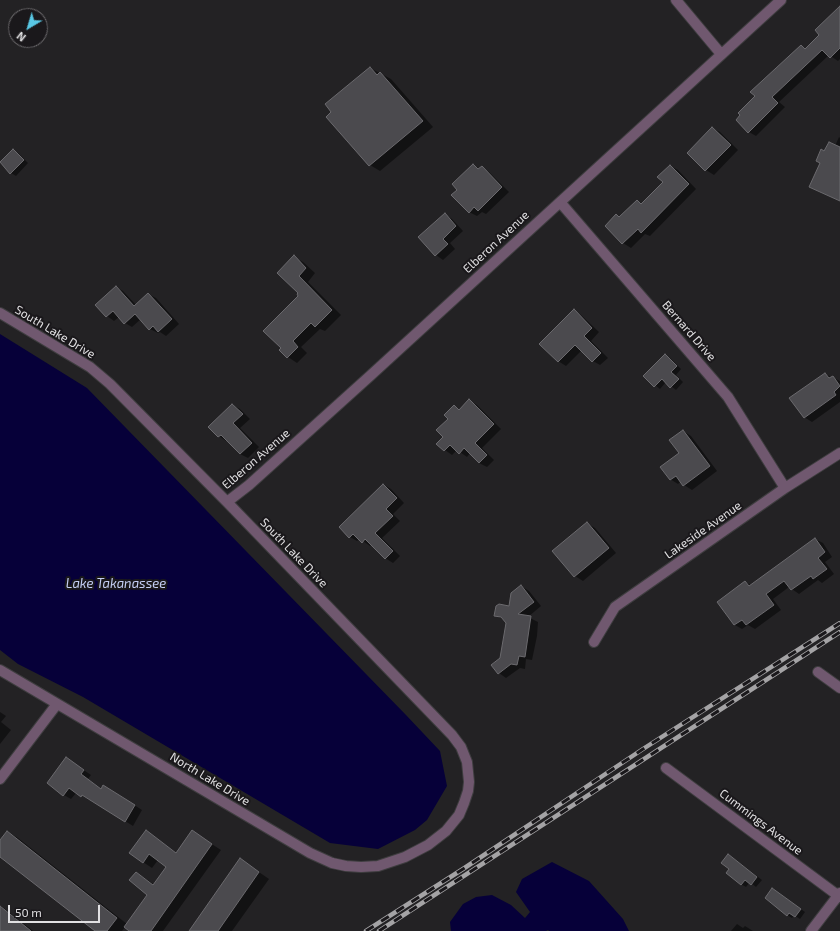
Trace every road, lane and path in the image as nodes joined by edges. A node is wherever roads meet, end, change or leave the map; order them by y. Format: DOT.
graph roads {
  1 [pos="676,0"];
  2 [pos="781,0"];
  3 [pos="722,54"];
  4 [pos="560,202"];
  5 [pos="0,313"];
  6 [pos="840,453"];
  7 [pos="785,488"];
  8 [pos="227,502"];
  9 [pos="594,642"];
  10 [pos="0,670"];
  11 [pos="818,672"];
  12 [pos="840,688"];
  13 [pos="57,704"];
  14 [pos="666,768"];
  15 [pos="0,779"];
  16 [pos="418,850"];
  17 [pos="839,895"];
  18 [pos="811,931"];
  1 -- 3 [label="street"];
  2 -- 3 [label="street, Elberon Avenue"];
  3 -- 4 [label="street, Elberon Avenue"];
  4 -- 7 [label="street, Bernard Drive"];
  4 -- 8 [label="street, Elberon Avenue"];
  5 -- 8 [label="street, South Lake Drive"];
  6 -- 7 [label="street, Lakeside Avenue"];
  7 -- 9 [label="street, Lakeside Avenue"];
  8 -- 16 [label="street, South Lake Drive"];
  10 -- 13 [label="street, North Lake Drive"];
  11 -- 12 [label="street"];
  13 -- 15 [label="street"];
  13 -- 16 [label="street, North Lake Drive"];
  14 -- 17 [label="street, Cummings Avenue"];
  17 -- 18 [label="street"];
}
